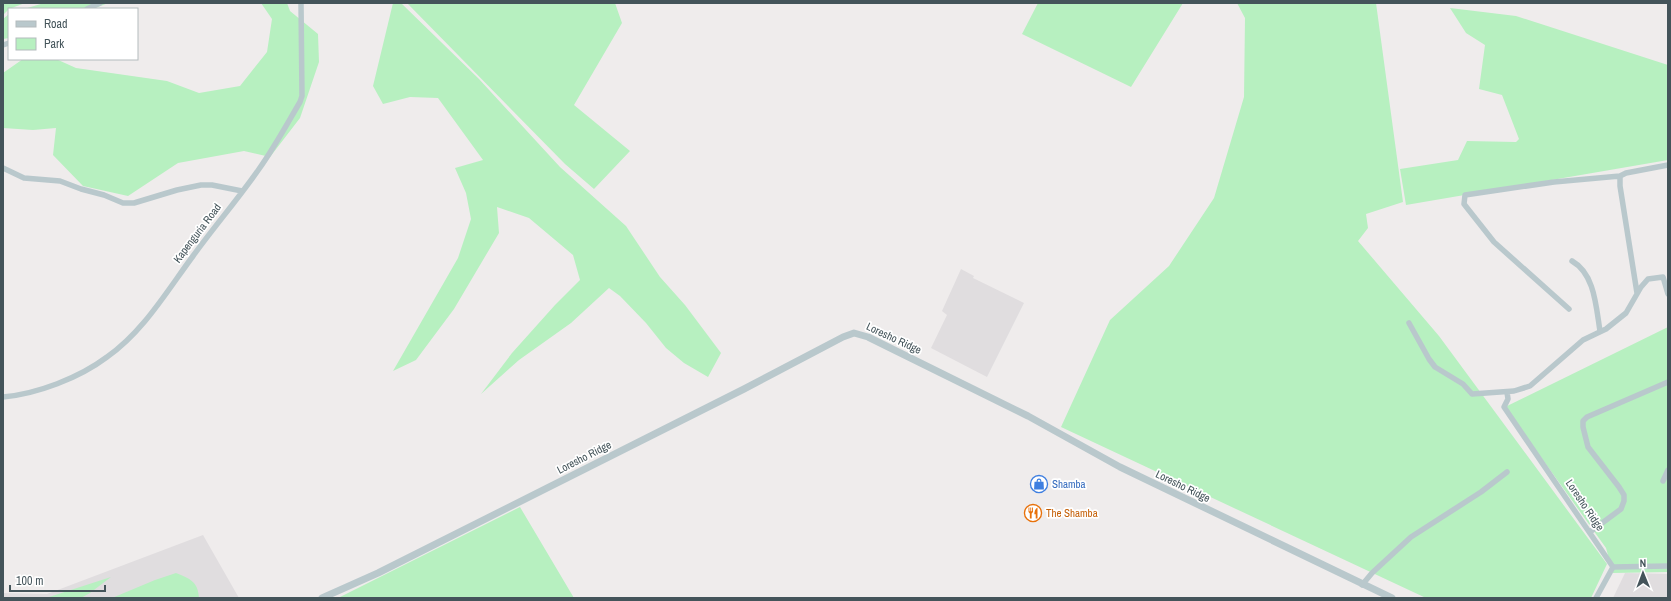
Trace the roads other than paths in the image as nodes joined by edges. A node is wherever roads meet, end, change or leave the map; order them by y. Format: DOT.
graph roads {
  1 [pos="100,3"];
  2 [pos="301,3"];
  3 [pos="89,8"];
  4 [pos="1668,165"];
  5 [pos="3,168"];
  6 [pos="1620,176"];
  7 [pos="242,191"];
  8 [pos="1572,261"];
  9 [pos="1637,293"];
  10 [pos="1668,294"];
  11 [pos="1569,309"];
  12 [pos="1408,323"];
  13 [pos="1600,331"];
  14 [pos="1668,382"];
  15 [pos="1507,392"];
  16 [pos="3,397"];
  17 [pos="1668,470"];
  18 [pos="1506,472"];
  19 [pos="1663,482"];
  20 [pos="1590,532"];
  21 [pos="1668,566"];
  22 [pos="1613,567"];
  23 [pos="1362,585"];
  24 [pos="322,598"];
  25 [pos="1392,598"];
  26 [pos="1596,598"];
  1 -- 3 [label="street"];
  2 -- 7 [label="street, Kapenguria Road"];
  4 -- 6 [label="street"];
  5 -- 7 [label="street"];
  6 -- 9 [label="street"];
  6 -- 11 [label="street"];
  7 -- 16 [label="street, Kapenguria Road"];
  8 -- 13 [label="street"];
  9 -- 10 [label="street"];
  9 -- 13 [label="street"];
  12 -- 15 [label="street"];
  13 -- 15 [label="street"];
  14 -- 20 [label="street"];
  15 -- 20 [label="street, Loresho Ridge"];
  17 -- 19 [label="street"];
  18 -- 23 [label="street"];
  20 -- 22 [label="street, Loresho Ridge"];
  21 -- 22 [label="street"];
  22 -- 26 [label="street"];
  23 -- 24 [label="street, Loresho Ridge"];
  23 -- 25 [label="street, Loresho Ridge"];
}
